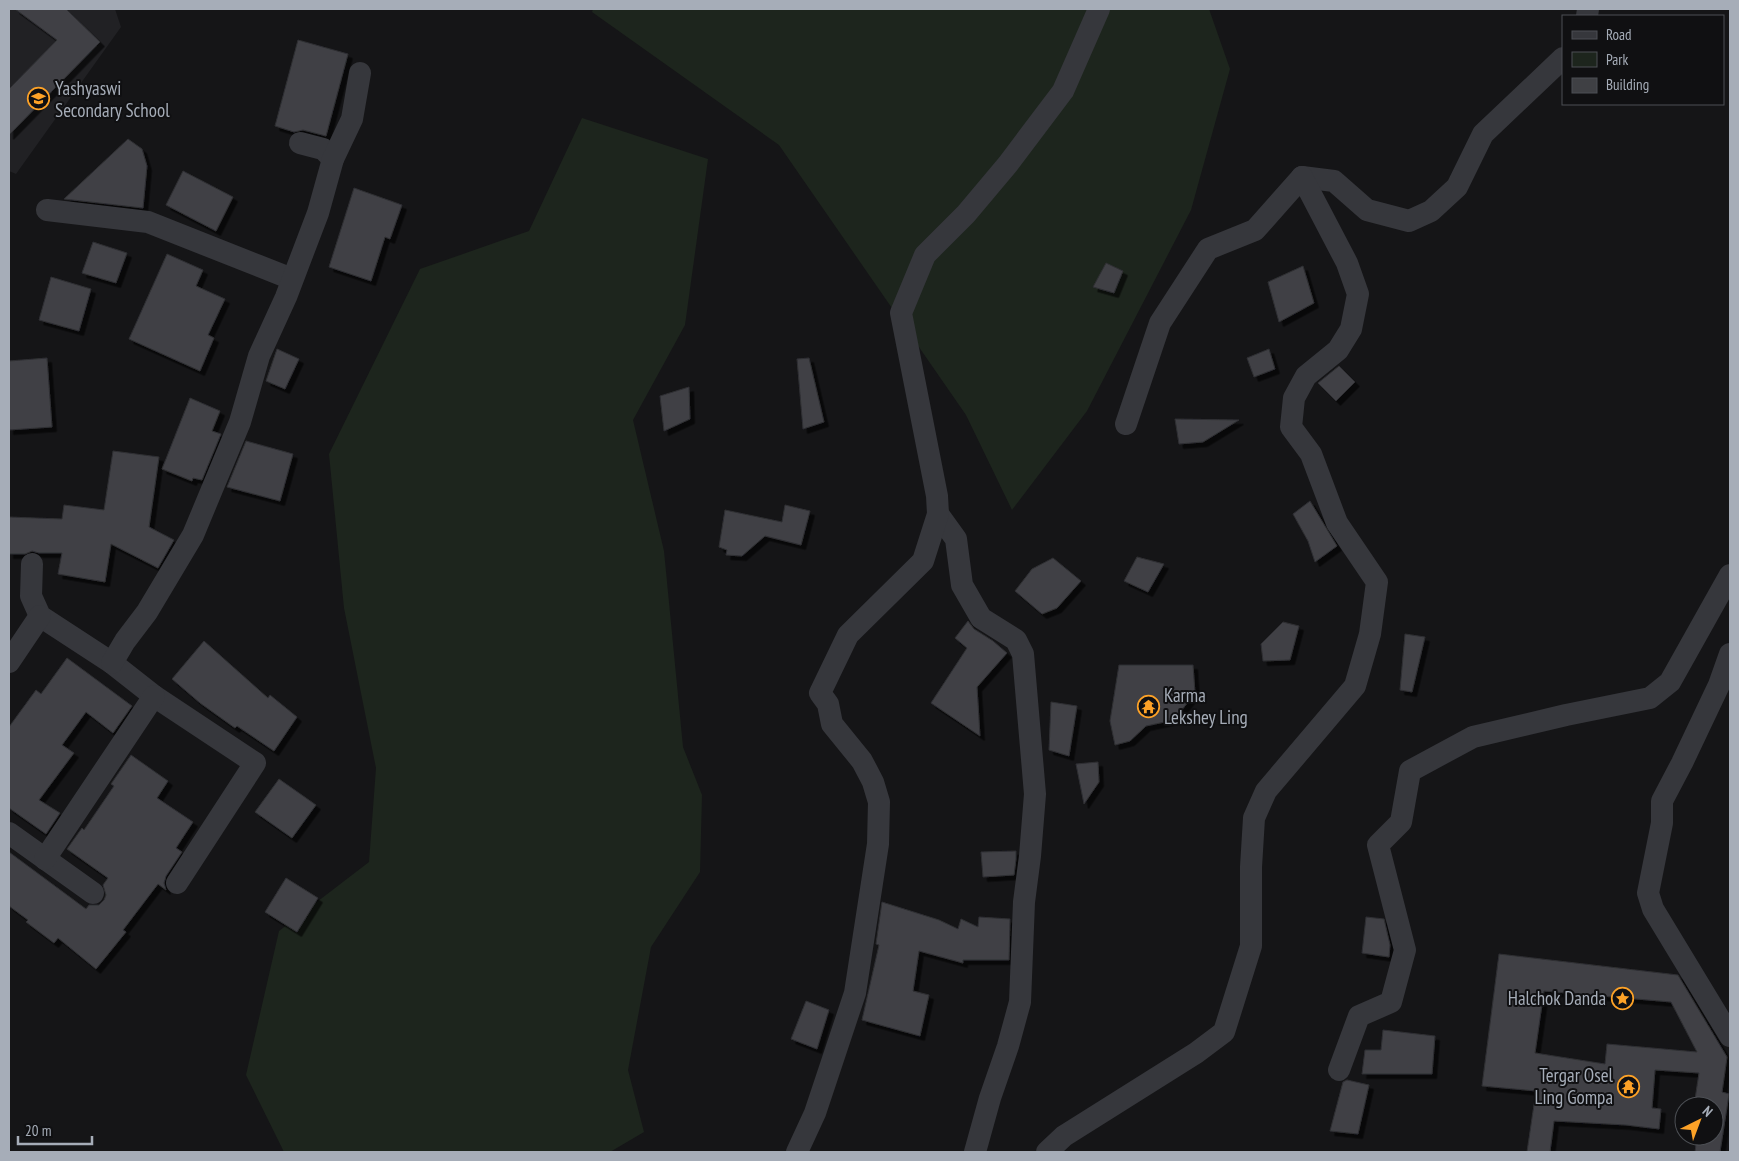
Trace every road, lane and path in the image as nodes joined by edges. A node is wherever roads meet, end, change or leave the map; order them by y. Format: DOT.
graph roads {
  1 [pos="1099,9"];
  2 [pos="1562,59"];
  3 [pos="360,73"];
  4 [pos="300,143"];
  5 [pos="333,159"];
  6 [pos="1302,177"];
  7 [pos="47,210"];
  8 [pos="292,280"];
  9 [pos="1126,424"];
  10 [pos="938,514"];
  11 [pos="32,564"];
  12 [pos="1730,575"];
  13 [pos="40,616"];
  14 [pos="1730,654"];
  15 [pos="9,662"];
  16 [pos="112,663"];
  17 [pos="154,696"];
  18 [pos="9,833"];
  19 [pos="45,859"];
  20 [pos="177,883"];
  21 [pos="93,893"];
  22 [pos="1730,1036"];
  23 [pos="1339,1070"];
  24 [pos="797,1152"];
  25 [pos="975,1152"];
  26 [pos="1047,1152"];
  1 -- 10 [label="street"];
  2 -- 6 [label="street"];
  3 -- 5 [label="street"];
  4 -- 5 [label="street"];
  5 -- 8 [label="street"];
  6 -- 9 [label="street"];
  6 -- 26 [label="street"];
  7 -- 8 [label="street"];
  8 -- 16 [label="street"];
  10 -- 24 [label="street"];
  10 -- 25 [label="street"];
  11 -- 13 [label="street"];
  12 -- 23 [label="street"];
  13 -- 15 [label="street"];
  13 -- 16 [label="street"];
  14 -- 22 [label="street"];
  16 -- 17 [label="street"];
  17 -- 19 [label="street"];
  17 -- 20 [label="street"];
  18 -- 19 [label="street"];
  19 -- 21 [label="street"];
}
